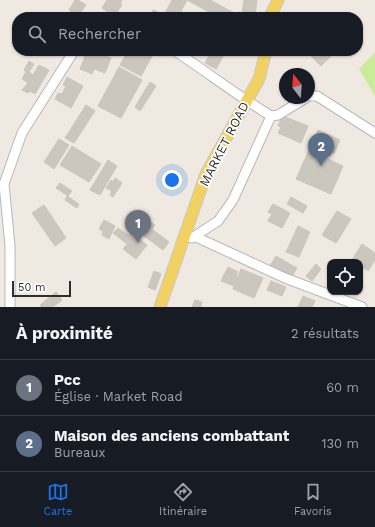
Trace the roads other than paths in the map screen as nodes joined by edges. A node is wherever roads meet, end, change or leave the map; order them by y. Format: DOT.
graph roads {
  1 [pos="278,0"];
  2 [pos="272,12"];
  3 [pos="71,56"];
  4 [pos="182,56"];
  5 [pos="265,56"];
  6 [pos="315,96"];
  7 [pos="246,101"];
  8 [pos="296,104"];
  9 [pos="270,116"];
  10 [pos="375,133"];
  11 [pos="196,237"];
  12 [pos="182,241"];
  13 [pos="10,307"];
  14 [pos="160,307"];
  15 [pos="362,307"];
  1 -- 2 [label="main road"];
  3 -- 13 [label="street"];
  4 -- 7 [label="street"];
  5 -- 7 [label="main road, MARKET ROAD"];
  6 -- 10 [label="street"];
  7 -- 9 [label="street"];
  7 -- 12 [label="main road, MARKET ROAD"];
  8 -- 9 [label="street"];
  9 -- 11 [label="street"];
  11 -- 12 [label="street"];
  11 -- 15 [label="street"];
  12 -- 14 [label="main road, MARKET ROAD"];
}
